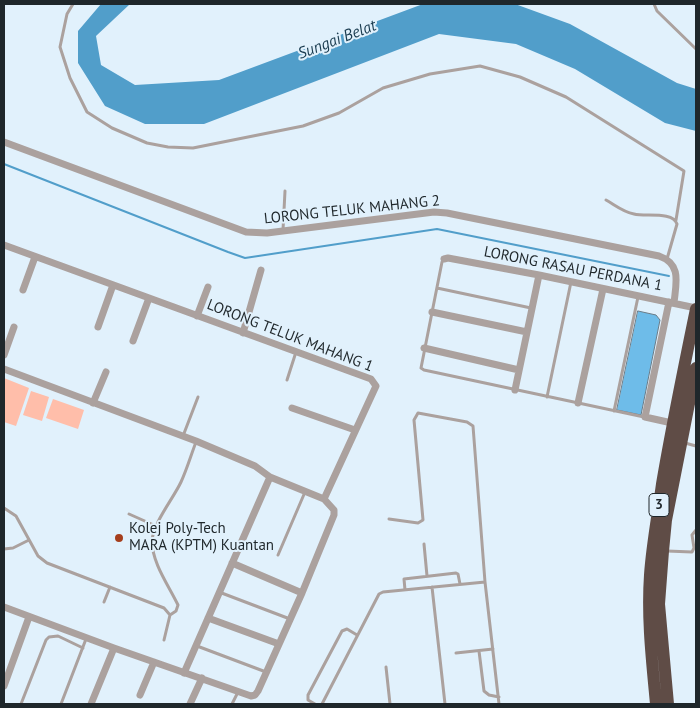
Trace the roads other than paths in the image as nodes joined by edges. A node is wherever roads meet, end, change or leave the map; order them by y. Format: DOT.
graph roads {
  1 [pos="73,4"];
  2 [pos="654,4"];
  3 [pos="696,49"];
  4 [pos="4,142"];
  5 [pos="285,190"];
  6 [pos="606,200"];
  7 [pos="676,220"];
  8 [pos="284,231"];
  9 [pos="4,246"];
  10 [pos="35,256"];
  11 [pos="444,259"];
  12 [pos="667,259"];
  13 [pos="260,270"];
  14 [pos="539,275"];
  15 [pos="571,282"];
  16 [pos="113,285"];
  17 [pos="208,287"];
  18 [pos="437,288"];
  19 [pos="603,289"];
  20 [pos="23,290"];
  21 [pos="638,296"];
  22 [pos="149,298"];
  23 [pos="672,303"];
  24 [pos="532,308"];
  25 [pos="696,309"];
  26 [pos="432,312"];
  27 [pos="197,316"];
  28 [pos="14,326"];
  29 [pos="98,327"];
  30 [pos="527,332"];
  31 [pos="243,333"];
  32 [pos="133,341"];
  33 [pos="424,348"];
  34 [pos="296,352"];
  35 [pos="4,355"];
  36 [pos="4,369"];
  37 [pos="519,370"];
  38 [pos="106,372"];
  39 [pos="695,376"];
  40 [pos="287,380"];
  41 [pos="515,390"];
  42 [pos="198,397"];
  43 [pos="547,397"];
  44 [pos="578,402"];
  45 [pos="93,403"];
  46 [pos="292,408"];
  47 [pos="614,411"];
  48 [pos="645,417"];
  49 [pos="672,423"];
  50 [pos="355,430"];
  51 [pos="183,436"];
  52 [pos="196,441"];
  53 [pos="681,442"];
  54 [pos="695,446"];
  55 [pos="270,477"];
  56 [pos="305,492"];
  57 [pos="324,499"];
  58 [pos="4,508"];
  59 [pos="129,514"];
  60 [pos="388,519"];
  61 [pos="156,526"];
  62 [pos="696,530"];
  63 [pos="29,540"];
  64 [pos="424,544"];
  65 [pos="4,549"];
  66 [pos="663,551"];
  67 [pos="278,555"];
  68 [pos="232,563"];
  69 [pos="427,576"];
  70 [pos="486,582"];
  71 [pos="460,584"];
  72 [pos="110,587"];
  73 [pos="432,587"];
  74 [pos="405,590"];
  75 [pos="219,592"];
  76 [pos="302,593"];
  77 [pos="104,602"];
  78 [pos="4,607"];
  79 [pos="170,615"];
  80 [pos="29,617"];
  81 [pos="208,618"];
  82 [pos="291,619"];
  83 [pos="357,634"];
  84 [pos="86,638"];
  85 [pos="164,640"];
  86 [pos="279,644"];
  87 [pos="196,646"];
  88 [pos="82,648"];
  89 [pos="114,648"];
  90 [pos="493,649"];
  91 [pos="479,651"];
  92 [pos="456,653"];
  93 [pos="154,662"];
  94 [pos="386,667"];
  95 [pos="184,672"];
  96 [pos="267,672"];
  97 [pos="202,678"];
  98 [pos="4,686"];
  99 [pos="238,691"];
  100 [pos="140,695"];
  101 [pos="499,697"];
  102 [pos="21,704"];
  103 [pos="61,704"];
  104 [pos="91,704"];
  105 [pos="190,704"];
  106 [pos="232,704"];
  107 [pos="315,704"];
  108 [pos="322,704"];
  109 [pos="390,704"];
  110 [pos="445,704"];
  111 [pos="499,704"];
  112 [pos="656,704"];
  113 [pos="668,704"];
  1 -- 7 [label="lane"];
  2 -- 3 [label="lane"];
  4 -- 8 [label="street, LORONG TELUK MAHANG 2"];
  5 -- 8 [label="lane"];
  6 -- 7 [label="lane"];
  7 -- 12 [label="lane"];
  8 -- 12 [label="street, LORONG TELUK MAHANG 2"];
  9 -- 10 [label="street, LORONG TELUK MAHANG 1"];
  10 -- 16 [label="street, LORONG TELUK MAHANG 1"];
  10 -- 20 [label="street"];
  11 -- 14 [label="street, LORONG RASAU PERDANA 1"];
  11 -- 18 [label="lane"];
  12 -- 23 [label="street"];
  13 -- 31 [label="street"];
  14 -- 15 [label="street, LORONG RASAU PERDANA 1"];
  14 -- 24 [label="street"];
  15 -- 19 [label="street, LORONG RASAU PERDANA 1"];
  15 -- 43 [label="lane"];
  16 -- 22 [label="street, LORONG TELUK MAHANG 1"];
  16 -- 29 [label="street"];
  17 -- 27 [label="street"];
  18 -- 24 [label="lane"];
  18 -- 26 [label="lane"];
  19 -- 21 [label="street, LORONG RASAU PERDANA 1"];
  19 -- 44 [label="street"];
  21 -- 23 [label="street, LORONG RASAU PERDANA 1"];
  21 -- 47 [label="lane"];
  22 -- 27 [label="street, LORONG TELUK MAHANG 1"];
  22 -- 32 [label="street"];
  23 -- 25 [label="street, LORONG RASAU PERDANA 1"];
  23 -- 48 [label="street"];
  24 -- 30 [label="street"];
  25 -- 49 [label="highway, 3"];
  26 -- 30 [label="street"];
  26 -- 33 [label="lane"];
  27 -- 31 [label="street, LORONG TELUK MAHANG 1"];
  28 -- 35 [label="street"];
  30 -- 37 [label="street"];
  31 -- 34 [label="street, LORONG TELUK MAHANG 1"];
  33 -- 37 [label="street"];
  33 -- 41 [label="lane"];
  34 -- 40 [label="lane"];
  34 -- 50 [label="street, LORONG TELUK MAHANG 1"];
  36 -- 45 [label="street"];
  37 -- 41 [label="street"];
  38 -- 45 [label="street"];
  39 -- 53 [label="highway, 3"];
  41 -- 43 [label="lane"];
  42 -- 51 [label="lane"];
  43 -- 44 [label="lane"];
  44 -- 47 [label="lane"];
  45 -- 51 [label="street"];
  46 -- 50 [label="street"];
  47 -- 48 [label="lane"];
  48 -- 49 [label="street"];
  49 -- 112 [label="highway, 3"];
  50 -- 57 [label="street, LORONG TELUK MAHANG 1"];
  51 -- 52 [label="street"];
  52 -- 55 [label="street"];
  52 -- 61 [label="lane"];
  53 -- 54 [label="lane"];
  53 -- 66 [label="highway, 3"];
  55 -- 56 [label="street"];
  55 -- 68 [label="street"];
  56 -- 57 [label="street"];
  56 -- 67 [label="lane"];
  57 -- 76 [label="street"];
  58 -- 63 [label="lane"];
  59 -- 61 [label="lane"];
  60 -- 70 [label="lane"];
  61 -- 79 [label="lane"];
  62 -- 66 [label="lane"];
  63 -- 65 [label="lane"];
  63 -- 72 [label="lane"];
  64 -- 69 [label="lane"];
  66 -- 113 [label="highway, 3"];
  68 -- 75 [label="street"];
  68 -- 76 [label="street"];
  69 -- 71 [label="lane"];
  69 -- 74 [label="lane"];
  70 -- 71 [label="lane"];
  70 -- 90 [label="lane"];
  71 -- 73 [label="lane"];
  72 -- 77 [label="lane"];
  72 -- 79 [label="lane"];
  73 -- 74 [label="lane"];
  73 -- 110 [label="lane"];
  74 -- 83 [label="lane"];
  75 -- 81 [label="street"];
  75 -- 82 [label="lane"];
  76 -- 82 [label="street"];
  78 -- 80 [label="street"];
  79 -- 85 [label="lane"];
  80 -- 84 [label="street"];
  80 -- 98 [label="street"];
  81 -- 86 [label="street"];
  81 -- 87 [label="street"];
  82 -- 86 [label="street"];
  83 -- 107 [label="lane"];
  83 -- 108 [label="lane"];
  84 -- 88 [label="lane"];
  84 -- 89 [label="street"];
  86 -- 96 [label="street"];
  87 -- 95 [label="street"];
  87 -- 96 [label="lane"];
  88 -- 102 [label="lane"];
  88 -- 103 [label="lane"];
  89 -- 93 [label="street"];
  89 -- 104 [label="street"];
  90 -- 91 [label="lane"];
  90 -- 101 [label="lane"];
  91 -- 92 [label="lane"];
  91 -- 101 [label="lane"];
  93 -- 95 [label="street"];
  93 -- 100 [label="street"];
  94 -- 109 [label="lane"];
  95 -- 97 [label="street"];
  96 -- 99 [label="street"];
  97 -- 99 [label="street"];
  97 -- 105 [label="street"];
  99 -- 106 [label="lane"];
  101 -- 111 [label="lane"];
}
